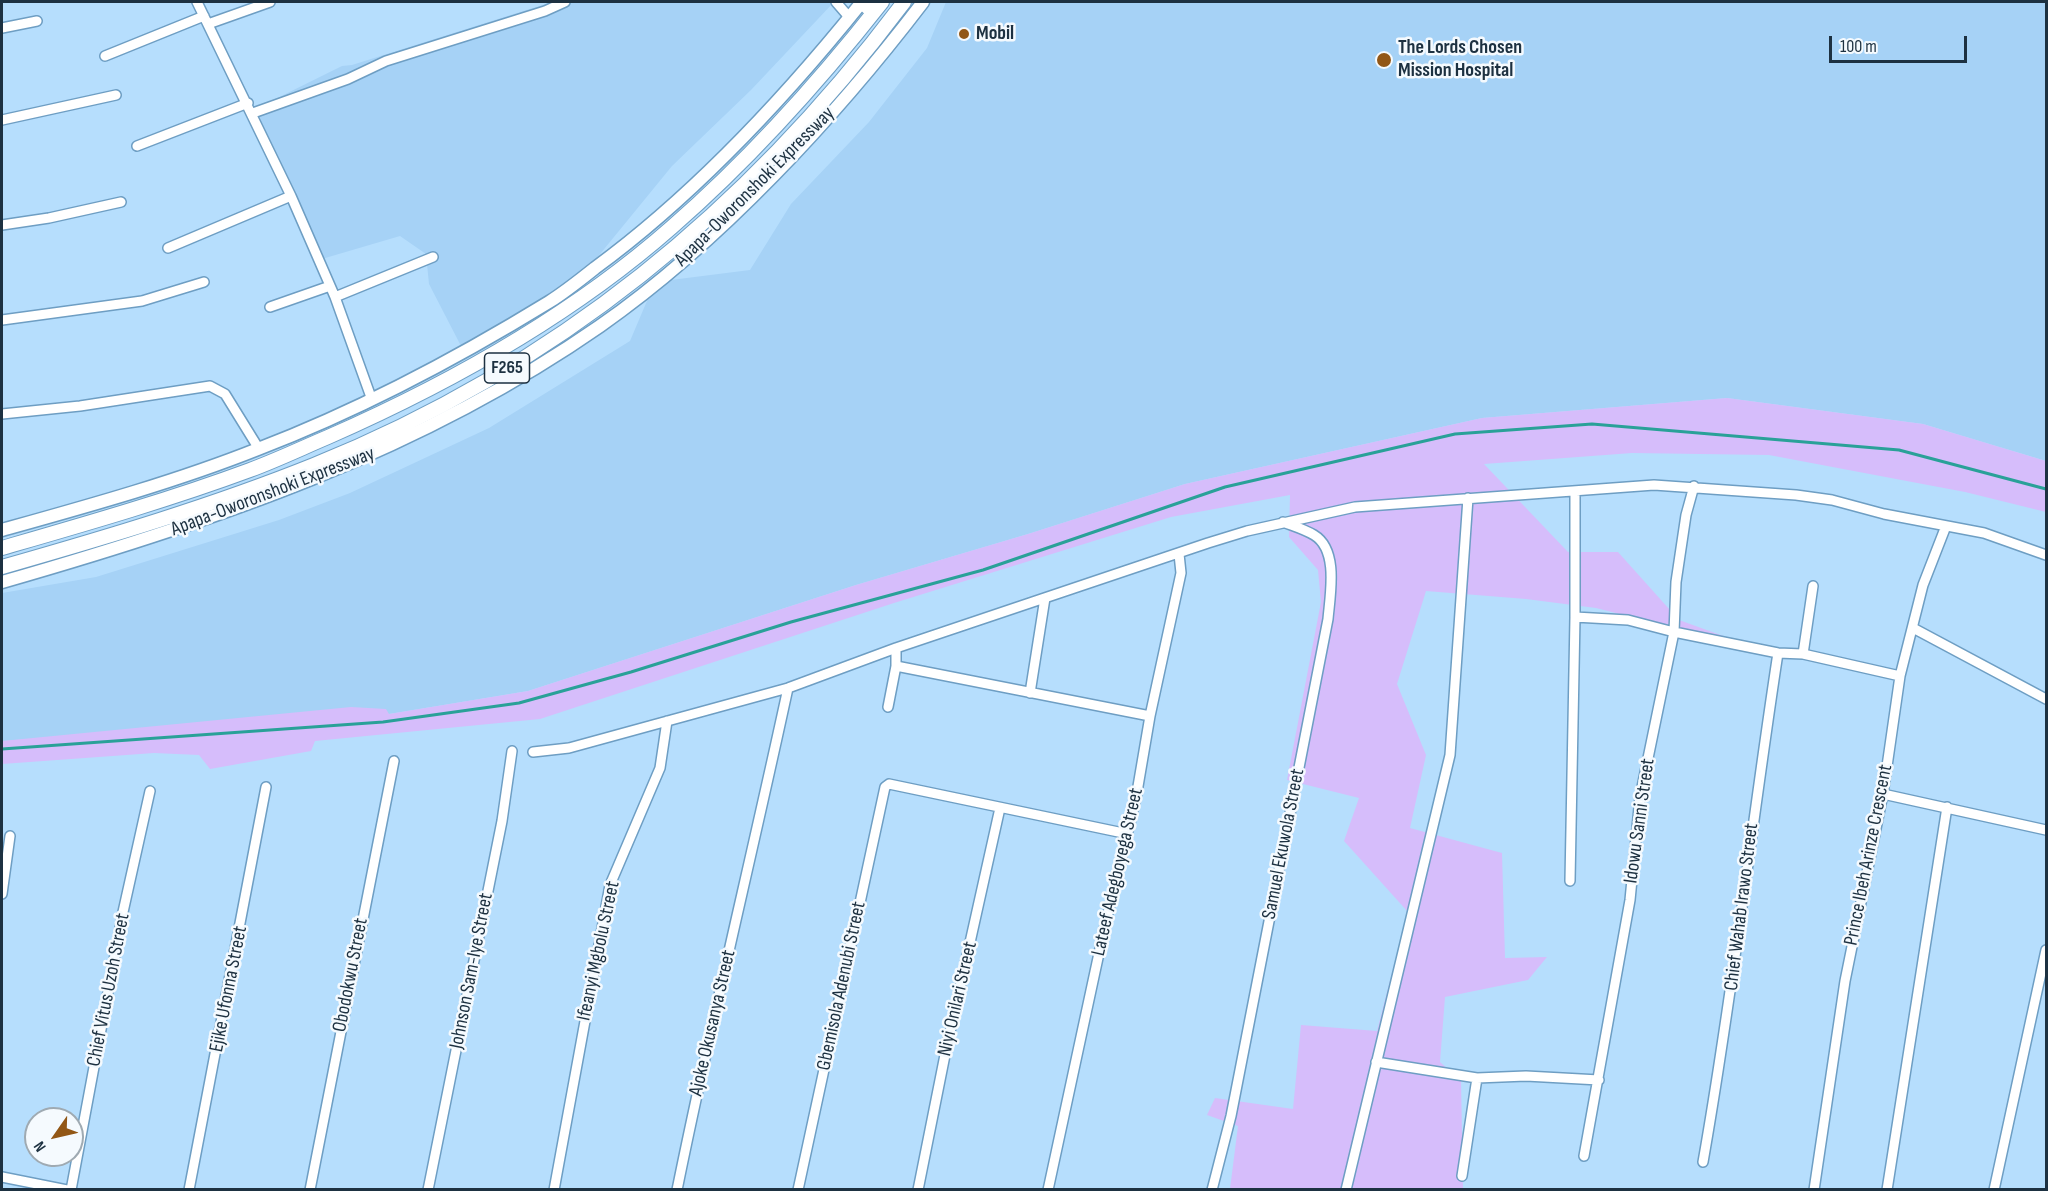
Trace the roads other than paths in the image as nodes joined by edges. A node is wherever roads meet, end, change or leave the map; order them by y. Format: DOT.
graph roads {
  1 [pos="197,2"];
  2 [pos="270,2"];
  3 [pos="565,2"];
  4 [pos="836,2"];
  5 [pos="862,2"];
  6 [pos="904,2"];
  7 [pos="923,2"];
  8 [pos="877,7"];
  9 [pos="849,17"];
  10 [pos="206,20"];
  11 [pos="38,21"];
  12 [pos="2,28"];
  13 [pos="105,56"];
  14 [pos="116,95"];
  15 [pos="248,103"];
  16 [pos="253,113"];
  17 [pos="2,120"];
  18 [pos="136,146"];
  19 [pos="291,196"];
  20 [pos="741,198"];
  21 [pos="122,202"];
  22 [pos="2,225"];
  23 [pos="168,248"];
  24 [pos="433,257"];
  25 [pos="204,282"];
  26 [pos="330,286"];
  27 [pos="335,297"];
  28 [pos="270,307"];
  29 [pos="2,320"];
  30 [pos="372,400"];
  31 [pos="2,414"];
  32 [pos="258,449"];
  33 [pos="1694,486"];
  34 [pos="1575,492"];
  35 [pos="1468,498"];
  36 [pos="1283,522"];
  37 [pos="1946,526"];
  38 [pos="2,531"];
  39 [pos="2,548"];
  40 [pos="1179,554"];
  41 [pos="2046,555"];
  42 [pos="2,567"];
  43 [pos="2,582"];
  44 [pos="1813,586"];
  45 [pos="1046,598"];
  46 [pos="1575,617"];
  47 [pos="1913,628"];
  48 [pos="1674,632"];
  49 [pos="896,648"];
  50 [pos="1778,653"];
  51 [pos="1803,654"];
  52 [pos="896,666"];
  53 [pos="1900,676"];
  54 [pos="788,688"];
  55 [pos="1030,693"];
  56 [pos="2046,699"];
  57 [pos="888,707"];
  58 [pos="1150,716"];
  59 [pos="668,720"];
  60 [pos="512,751"];
  61 [pos="533,752"];
  62 [pos="394,761"];
  63 [pos="266,787"];
  64 [pos="150,791"];
  65 [pos="1883,794"];
  66 [pos="1947,807"];
  67 [pos="1000,808"];
  68 [pos="2046,830"];
  69 [pos="1128,834"];
  70 [pos="10,836"];
  71 [pos="1570,881"];
  72 [pos="2,894"];
  73 [pos="2046,950"];
  74 [pos="1376,1062"];
  75 [pos="1477,1078"];
  76 [pos="1599,1080"];
  77 [pos="1584,1156"];
  78 [pos="1703,1162"];
  79 [pos="1462,1176"];
  80 [pos="2,1177"];
  81 [pos="69,1190"];
  82 [pos="189,1190"];
  83 [pos="310,1190"];
  84 [pos="428,1190"];
  85 [pos="554,1190"];
  86 [pos="677,1190"];
  87 [pos="798,1190"];
  88 [pos="918,1190"];
  89 [pos="1048,1190"];
  90 [pos="1212,1190"];
  91 [pos="1346,1190"];
  92 [pos="1814,1190"];
  93 [pos="1887,1190"];
  94 [pos="1994,1190"];
  1 -- 10 [label="street"];
  2 -- 10 [label="street"];
  3 -- 16 [label="street"];
  4 -- 9 [label="street"];
  5 -- 8 [label="highway"];
  5 -- 9 [label="main road"];
  6 -- 20 [label="highway, Apapa-Oworonshoki Expressway / F265"];
  7 -- 20 [label="main road, Apapa-Oworonshoki Expressway"];
  8 -- 39 [label="highway, Apapa-Oworonshoki Expressway / F265"];
  9 -- 30 [label="main road"];
  10 -- 13 [label="street"];
  10 -- 15 [label="street"];
  11 -- 12 [label="street"];
  14 -- 17 [label="street"];
  15 -- 16 [label="street"];
  15 -- 18 [label="street"];
  16 -- 19 [label="street"];
  19 -- 23 [label="street"];
  19 -- 26 [label="street"];
  20 -- 42 [label="highway, Apapa-Oworonshoki Expressway / F265"];
  20 -- 43 [label="main road, Apapa-Oworonshoki Expressway"];
  21 -- 22 [label="street"];
  24 -- 27 [label="street"];
  25 -- 29 [label="street"];
  26 -- 27 [label="street"];
  26 -- 28 [label="street"];
  27 -- 30 [label="street"];
  30 -- 32 [label="main road"];
  31 -- 32 [label="street"];
  32 -- 38 [label="main road"];
  33 -- 34 [label="street"];
  33 -- 37 [label="street"];
  33 -- 48 [label="street, Idowu Sanni Street"];
  34 -- 35 [label="street"];
  34 -- 46 [label="street"];
  35 -- 36 [label="street"];
  35 -- 74 [label="street"];
  36 -- 40 [label="street"];
  36 -- 90 [label="street, Samuel Ekuwola Street"];
  37 -- 41 [label="street"];
  37 -- 47 [label="street, Prince Ibeh Arinze Crescent"];
  40 -- 45 [label="street"];
  40 -- 58 [label="street, Lateef Adegboyega Street"];
  44 -- 51 [label="street"];
  45 -- 49 [label="street"];
  45 -- 55 [label="street"];
  46 -- 48 [label="street"];
  46 -- 71 [label="street"];
  47 -- 53 [label="street, Prince Ibeh Arinze Crescent"];
  47 -- 56 [label="street"];
  48 -- 50 [label="street"];
  48 -- 76 [label="street, Idowu Sanni Street"];
  49 -- 52 [label="street"];
  49 -- 54 [label="street"];
  50 -- 51 [label="street"];
  50 -- 78 [label="street, Chief Wahab Irawo Street"];
  51 -- 53 [label="street"];
  52 -- 55 [label="street"];
  52 -- 57 [label="street"];
  53 -- 65 [label="street, Prince Ibeh Arinze Crescent"];
  54 -- 59 [label="street"];
  54 -- 86 [label="street, Ajoke Okusanya Street"];
  55 -- 58 [label="street"];
  58 -- 69 [label="street, Lateef Adegboyega Street"];
  59 -- 61 [label="street"];
  59 -- 85 [label="street, Ifeanyi Mgbolu Street"];
  60 -- 84 [label="street, Johnson Sam-Iye Street"];
  62 -- 83 [label="street, Obodokwu Street"];
  63 -- 82 [label="street, Ejike Ufonna Street"];
  64 -- 81 [label="street, Chief Vitus Uzoh Street"];
  65 -- 66 [label="street"];
  65 -- 92 [label="street, Prince Ibeh Arinze Crescent"];
  66 -- 68 [label="street"];
  66 -- 93 [label="street"];
  67 -- 69 [label="street"];
  67 -- 87 [label="street, Gbemisola Adenubi Street"];
  67 -- 88 [label="street, Niyi Onilari Street"];
  69 -- 89 [label="street, Lateef Adegboyega Street"];
  70 -- 72 [label="street"];
  73 -- 94 [label="street"];
  74 -- 75 [label="street"];
  74 -- 91 [label="street"];
  75 -- 76 [label="street"];
  75 -- 79 [label="street"];
  76 -- 77 [label="street, Idowu Sanni Street"];
  80 -- 81 [label="street"];
}
